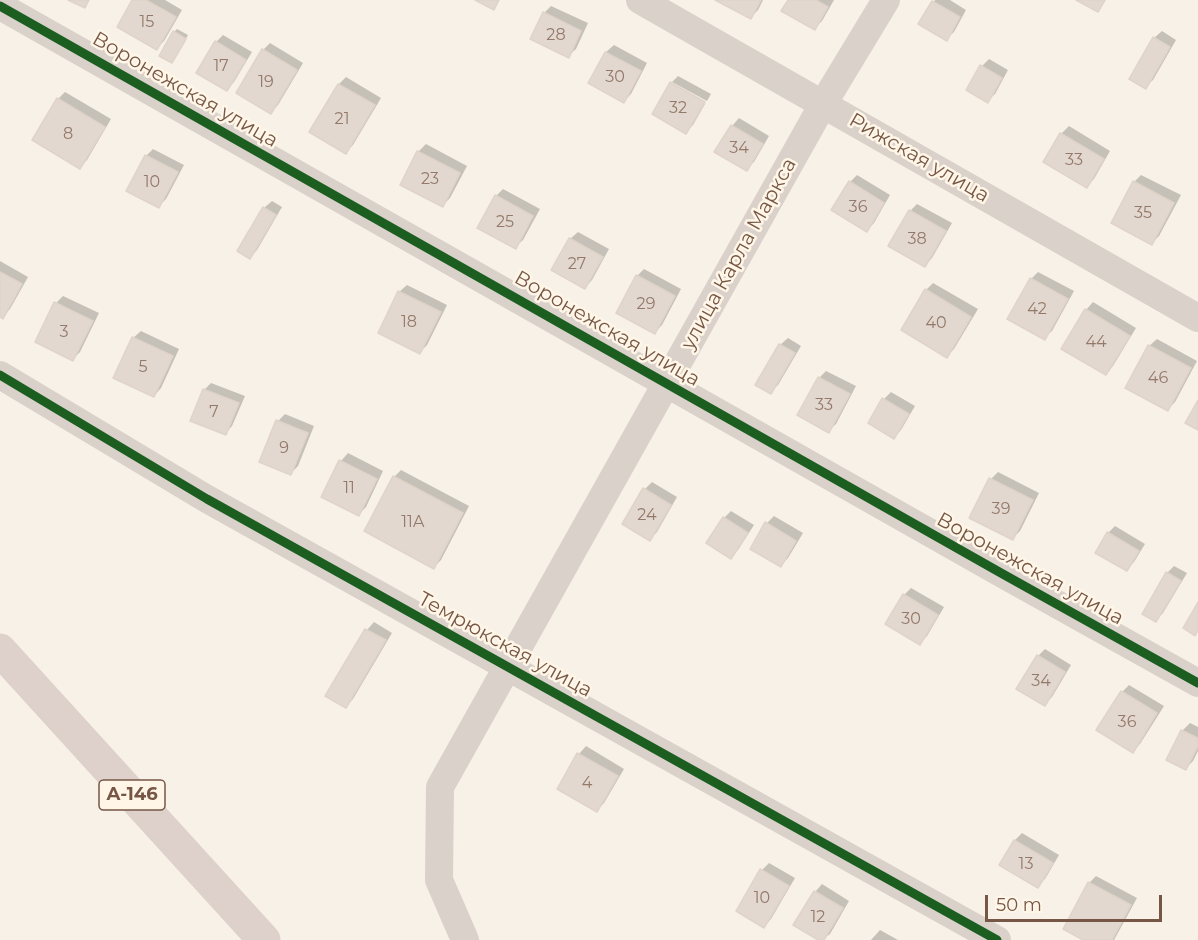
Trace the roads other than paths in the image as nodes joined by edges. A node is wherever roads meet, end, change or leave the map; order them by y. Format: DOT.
graph roads {
  1 [pos="640,0"];
  2 [pos="886,0"];
  3 [pos="0,6"];
  4 [pos="823,104"];
  5 [pos="1198,318"];
  6 [pos="0,375"];
  7 [pos="666,383"];
  8 [pos="0,650"];
  9 [pos="508,667"];
  10 [pos="1198,683"];
  11 [pos="264,940"];
  12 [pos="465,940"];
  13 [pos="997,940"];
  1 -- 4 [label="street, Рижская улица"];
  2 -- 4 [label="street, улица Карла Маркса"];
  3 -- 7 [label="street, Воронежская улица"];
  4 -- 5 [label="street, Рижская улица"];
  4 -- 7 [label="street, улица Карла Маркса"];
  6 -- 9 [label="street, Темрюкская улица"];
  7 -- 9 [label="street, улица Карла Маркса"];
  7 -- 10 [label="street, Воронежская улица"];
  8 -- 11 [label="highway, А-146"];
  9 -- 12 [label="street, улица Карла Маркса"];
  9 -- 13 [label="street, Темрюкская улица"];
}
